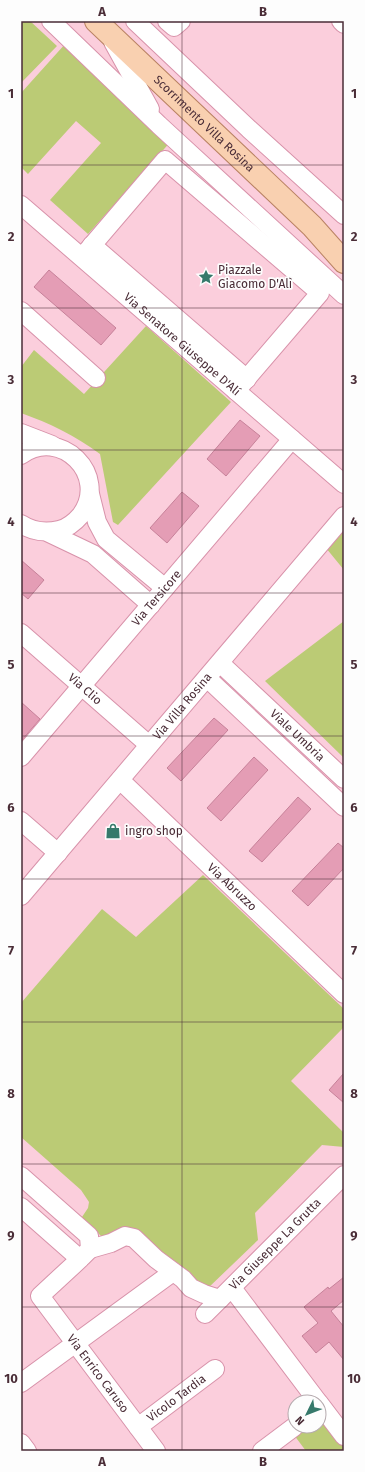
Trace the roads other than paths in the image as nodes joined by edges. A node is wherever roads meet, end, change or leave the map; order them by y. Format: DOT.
graph roads {
  1 [pos="51,21"];
  2 [pos="135,21"];
  3 [pos="167,21"];
  4 [pos="181,21"];
  5 [pos="341,21"];
  6 [pos="344,24"];
  7 [pos="101,26"];
  8 [pos="159,125"];
  9 [pos="21,205"];
  10 [pos="344,215"];
  11 [pos="312,226"];
  12 [pos="344,250"];
  13 [pos="87,251"];
  14 [pos="344,262"];
  15 [pos="344,295"];
  16 [pos="21,312"];
  17 [pos="96,378"];
  18 [pos="241,385"];
  19 [pos="21,433"];
  20 [pos="292,439"];
  21 [pos="62,449"];
  22 [pos="21,455"];
  23 [pos="344,484"];
  24 [pos="90,494"];
  25 [pos="344,516"];
  26 [pos="21,524"];
  27 [pos="49,533"];
  28 [pos="165,588"];
  29 [pos="151,605"];
  30 [pos="23,638"];
  31 [pos="220,663"];
  32 [pos="207,678"];
  33 [pos="82,686"];
  34 [pos="254,694"];
  35 [pos="240,710"];
  36 [pos="149,746"];
  37 [pos="21,757"];
  38 [pos="342,778"];
  39 [pos="120,780"];
  40 [pos="327,791"];
  41 [pos="344,807"];
  42 [pos="21,820"];
  43 [pos="58,853"];
  44 [pos="21,896"];
  45 [pos="344,994"];
  46 [pos="344,1175"];
  47 [pos="21,1176"];
  48 [pos="21,1207"];
  49 [pos="85,1254"];
  50 [pos="174,1272"];
  51 [pos="226,1293"];
  52 [pos="206,1314"];
  53 [pos="75,1343"];
  54 [pos="215,1369"];
  55 [pos="21,1383"];
  56 [pos="312,1394"];
  57 [pos="327,1413"];
  58 [pos="138,1428"];
  59 [pos="287,1432"];
  60 [pos="344,1436"];
  61 [pos="21,1443"];
  62 [pos="27,1451"];
  63 [pos="156,1451"];
  64 [pos="262,1451"];
  1 -- 8 [label="street"];
  2 -- 10 [label="street"];
  3 -- 4 [label="street"];
  5 -- 6 [label="street"];
  7 -- 8 [label="street"];
  7 -- 11 [label="main road, Scorrimento Villa Rosina"];
  8 -- 15 [label="street"];
  9 -- 13 [label="street, Via Senatore Giuseppe D'Alí"];
  11 -- 12 [label="main road, Scorrimento Villa Rosina"];
  11 -- 14 [label="main road, Scorrimento Villa Rosina"];
  13 -- 18 [label="street, Via Senatore Giuseppe D'Alí"];
  13 -- 18 [label="street"];
  16 -- 17 [label="street"];
  18 -- 20 [label="street, Via Senatore Giuseppe D'Alí"];
  19 -- 21 [label="street"];
  20 -- 23 [label="street, Via Senatore Giuseppe D'Alí"];
  20 -- 28 [label="street, Via Tersicore"];
  21 -- 22 [label="street"];
  21 -- 24 [label="street"];
  24 -- 27 [label="street"];
  24 -- 28 [label="street"];
  25 -- 31 [label="street, Via Villa Rosina"];
  26 -- 27 [label="street"];
  27 -- 29 [label="street"];
  28 -- 29 [label="street, Via Tersicore"];
  29 -- 33 [label="street, Via Tersicore"];
  30 -- 33 [label="street, Via Clio"];
  31 -- 32 [label="street, Via Villa Rosina"];
  31 -- 34 [label="street, Viale Umbria"];
  32 -- 35 [label="street, Viale Umbria"];
  32 -- 36 [label="street, Via Villa Rosina"];
  33 -- 36 [label="street, Via Clio"];
  33 -- 37 [label="street, Via Tersicore"];
  34 -- 35 [label="street"];
  34 -- 38 [label="street, Viale Umbria"];
  35 -- 40 [label="street, Viale Umbria"];
  36 -- 39 [label="street, Via Villa Rosina"];
  38 -- 40 [label="street, Viale Umbria"];
  39 -- 43 [label="street, Via Villa Rosina"];
  39 -- 45 [label="street, Via Abruzzo"];
  40 -- 41 [label="street, Viale Umbria"];
  42 -- 43 [label="street"];
  43 -- 44 [label="street, Via Villa Rosina"];
  46 -- 51 [label="street, Via Giuseppe La Grutta"];
  47 -- 49 [label="street"];
  48 -- 49 [label="street"];
  49 -- 50 [label="street"];
  49 -- 53 [label="street, Via Enrico Caruso"];
  50 -- 51 [label="street"];
  50 -- 53 [label="street"];
  51 -- 52 [label="street, Via Giuseppe La Grutta"];
  51 -- 56 [label="street"];
  53 -- 55 [label="street"];
  53 -- 58 [label="street, Via Enrico Caruso"];
  54 -- 58 [label="street, Vicolo Tardia"];
  57 -- 60 [label="street"];
  58 -- 63 [label="street, Via Enrico Caruso"];
  59 -- 64 [label="street"];
  61 -- 62 [label="street"];
}
